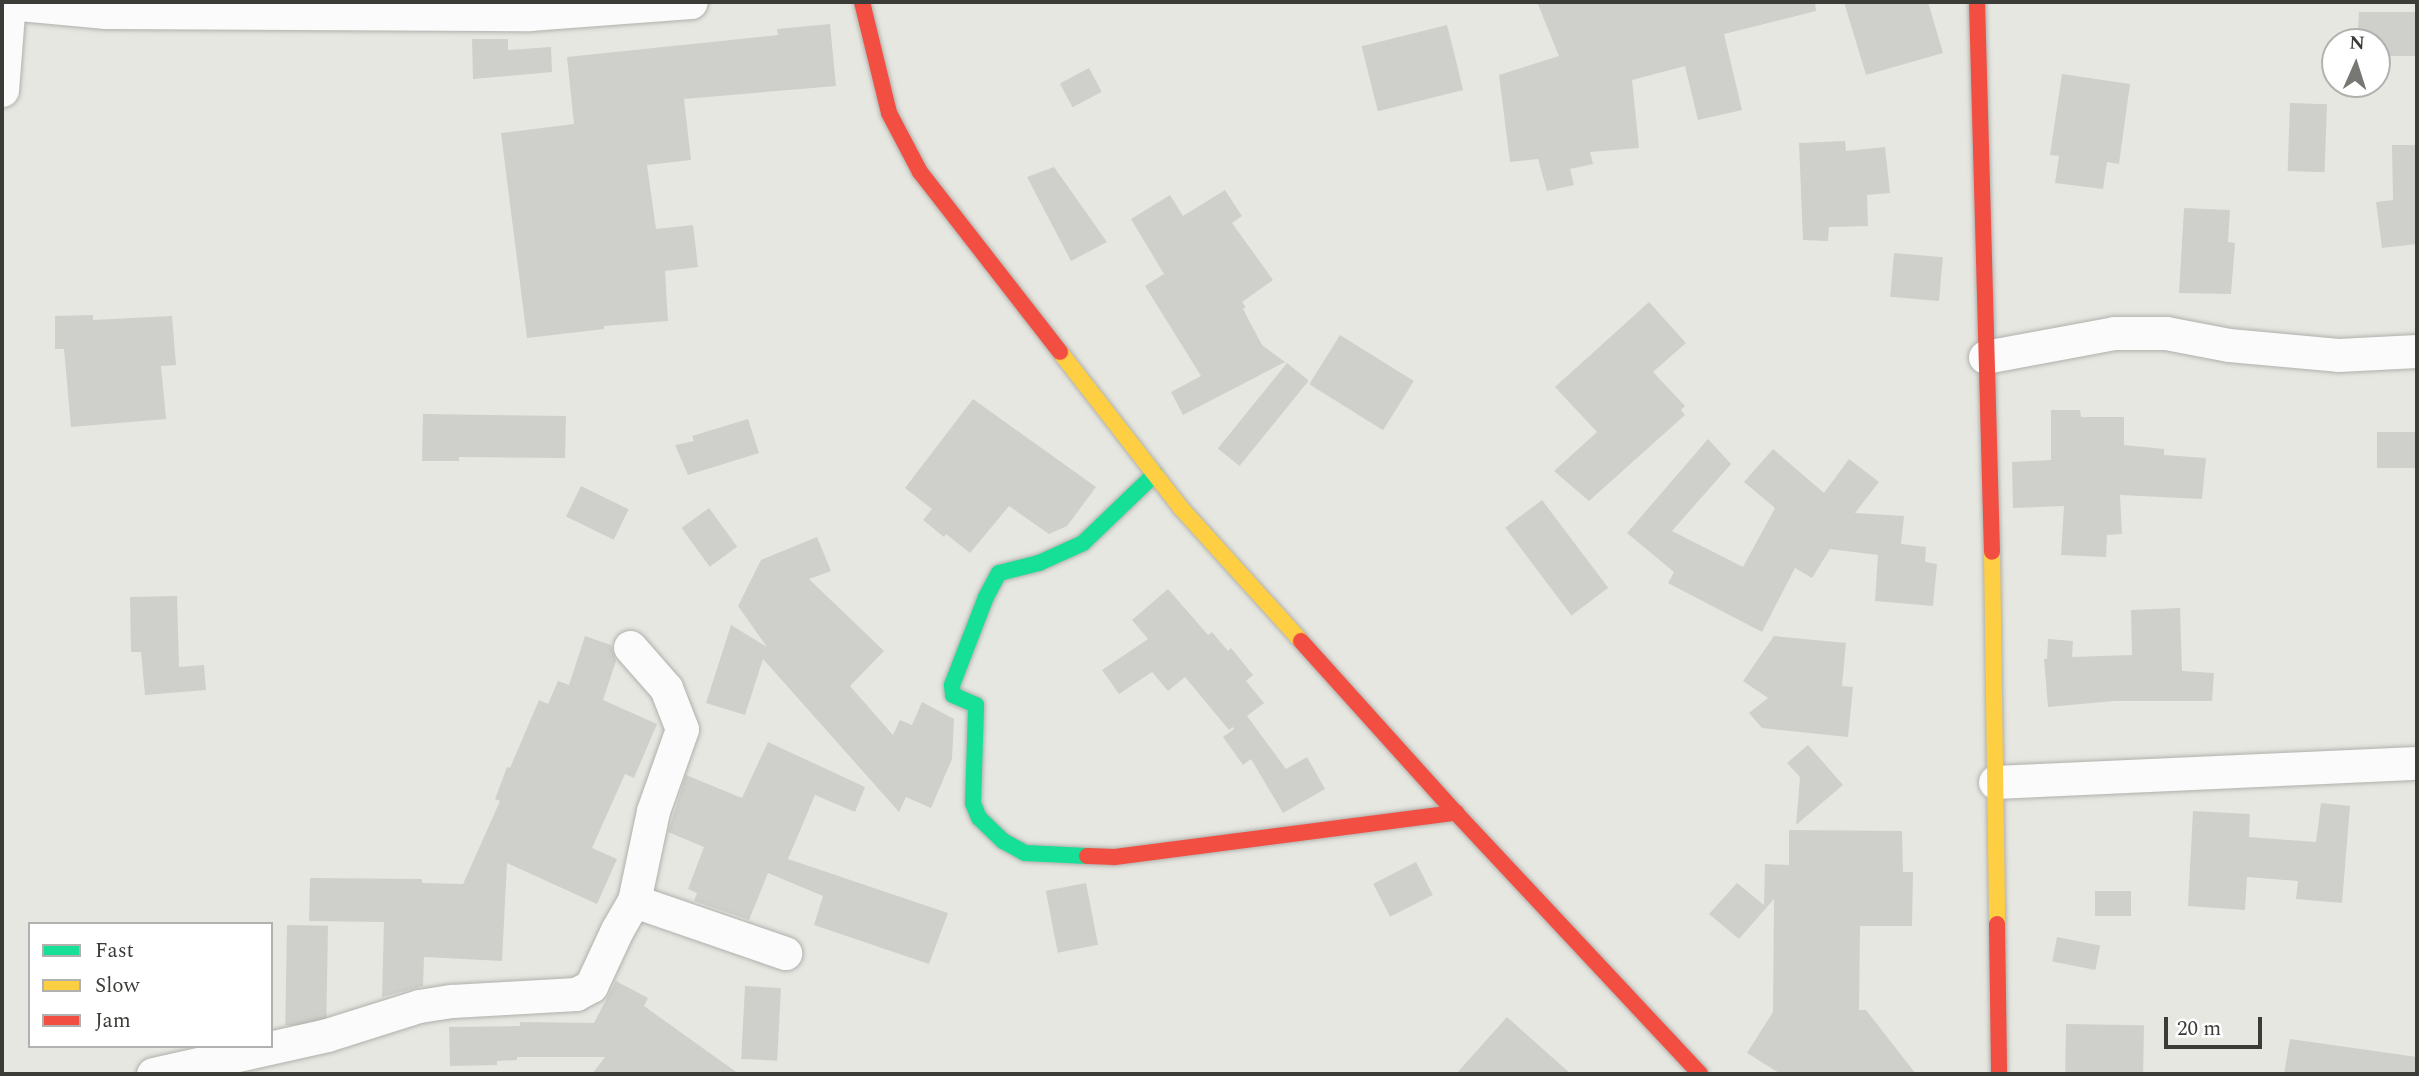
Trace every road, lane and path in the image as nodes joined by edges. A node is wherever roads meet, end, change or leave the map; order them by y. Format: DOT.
graph roads {
  1 [pos="691,2"];
  2 [pos="862,2"];
  3 [pos="1977,2"];
  4 [pos="6,3"];
  5 [pos="2,90"];
  6 [pos="2417,351"];
  7 [pos="1984,357"];
  8 [pos="1155,474"];
  9 [pos="630,647"];
  10 [pos="2417,764"];
  11 [pos="1995,782"];
  12 [pos="1456,813"];
  13 [pos="634,901"];
  14 [pos="785,953"];
  15 [pos="273,1047"];
  16 [pos="269,1048"];
  17 [pos="153,1074"];
  18 [pos="1700,1074"];
  19 [pos="1998,1074"];
  1 -- 4 [label="street"];
  2 -- 8 [label="street"];
  3 -- 7 [label="street"];
  4 -- 5 [label="street"];
  6 -- 7 [label="street"];
  7 -- 11 [label="street"];
  8 -- 12 [label="street"];
  8 -- 12 [label="street"];
  9 -- 13 [label="street"];
  10 -- 11 [label="street"];
  11 -- 19 [label="street"];
  12 -- 18 [label="street"];
  13 -- 14 [label="street"];
  13 -- 15 [label="street"];
  16 -- 17 [label="street"];
}
